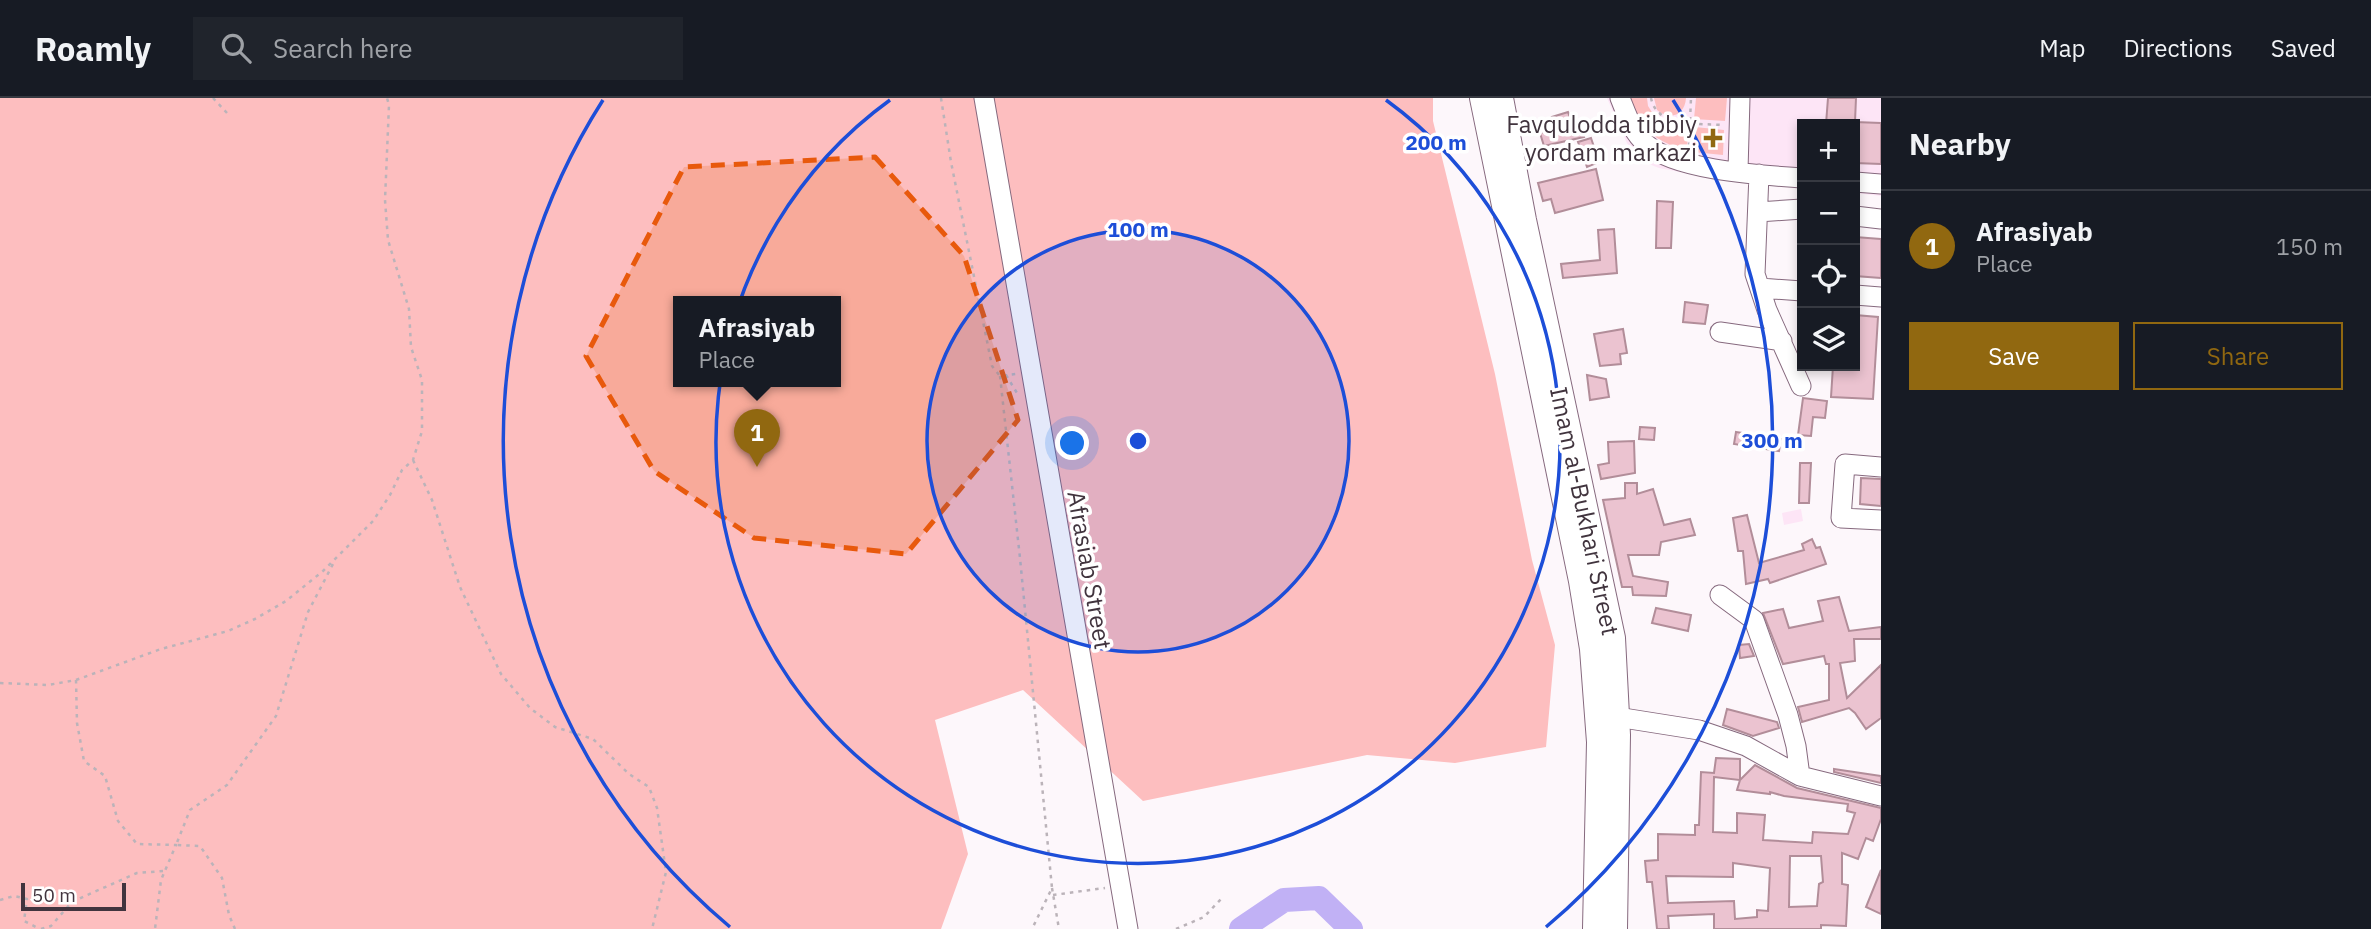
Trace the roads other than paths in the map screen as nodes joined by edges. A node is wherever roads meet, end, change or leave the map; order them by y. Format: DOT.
graph roads {
  1 [pos="984,98"];
  2 [pos="1482,98"];
  3 [pos="1501,98"];
  4 [pos="1620,98"];
  5 [pos="1740,98"];
  6 [pos="1738,171"];
  7 [pos="1759,174"];
  8 [pos="1797,178"];
  9 [pos="1860,182"];
  10 [pos="1881,184"];
  11 [pos="1797,209"];
  12 [pos="1758,212"];
  13 [pos="1860,217"];
  14 [pos="1881,219"];
  15 [pos="1760,288"];
  16 [pos="1797,291"];
  17 [pos="1860,295"];
  18 [pos="1881,297"];
  19 [pos="1720,332"];
  20 [pos="1782,341"];
  21 [pos="1801,386"];
  22 [pos="1881,467"];
  23 [pos="1881,520"];
  24 [pos="1590,580"];
  25 [pos="1720,594"];
  26 [pos="1617,717"];
  27 [pos="1800,776"];
  28 [pos="1881,796"];
  29 [pos="1127,927"];
  30 [pos="1595,929"];
  31 [pos="1615,929"];
  1 -- 29 [label="street, Afrasiab Street"];
  2 -- 24 [label="main road, Imam al-Bukhari Street"];
  3 -- 24 [label="main road, Imam al-Bukhari Street"];
  4 -- 6 [label="street"];
  5 -- 6 [label="street"];
  6 -- 7 [label="street"];
  7 -- 8 [label="street"];
  7 -- 12 [label="street"];
  9 -- 10 [label="street"];
  11 -- 12 [label="street"];
  12 -- 15 [label="street"];
  13 -- 14 [label="street"];
  15 -- 16 [label="street"];
  15 -- 20 [label="street"];
  17 -- 18 [label="street"];
  19 -- 20 [label="street"];
  20 -- 21 [label="street"];
  22 -- 23 [label="street"];
  24 -- 26 [label="main road, Imam al-Bukhari Street"];
  24 -- 30 [label="main road, Imam al-Bukhari Street"];
  25 -- 27 [label="street"];
  26 -- 27 [label="street"];
  26 -- 31 [label="main road, Imam al-Bukhari Street"];
  27 -- 28 [label="street"];
}
